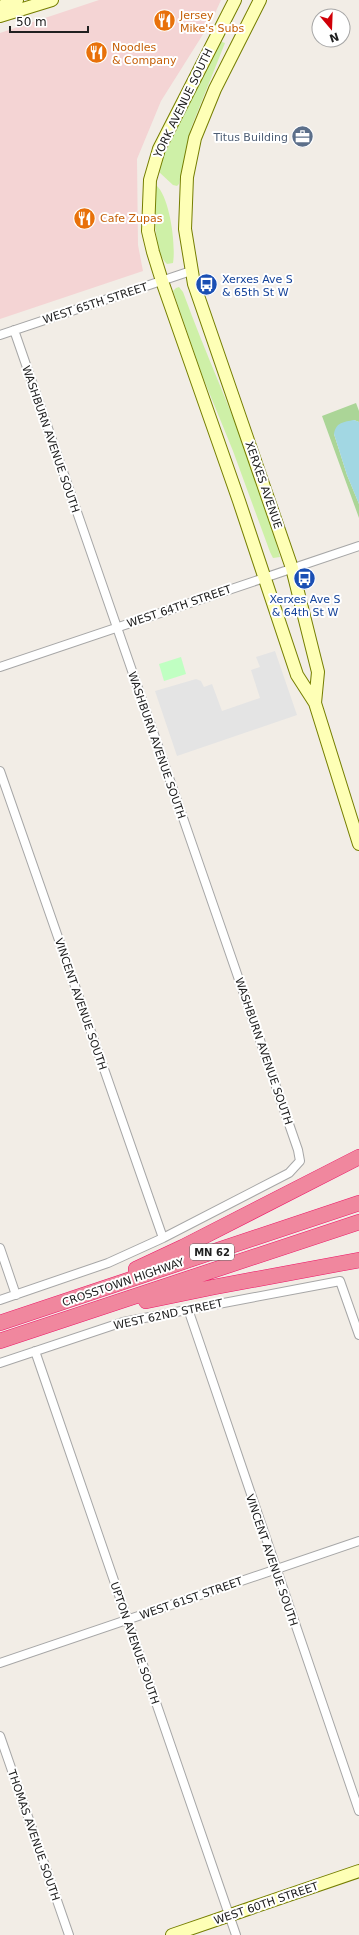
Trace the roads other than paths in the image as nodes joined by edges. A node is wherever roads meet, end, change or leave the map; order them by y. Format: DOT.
graph roads {
  1 [pos="18,0"];
  2 [pos="52,0"];
  3 [pos="233,0"];
  4 [pos="260,0"];
  5 [pos="0,7"];
  6 [pos="0,16"];
  7 [pos="191,271"];
  8 [pos="162,281"];
  9 [pos="14,330"];
  10 [pos="0,335"];
  11 [pos="359,546"];
  12 [pos="292,568"];
  13 [pos="265,577"];
  14 [pos="116,628"];
  15 [pos="0,667"];
  16 [pos="315,703"];
  17 [pos="0,771"];
  18 [pos="359,844"];
  19 [pos="359,1157"];
  20 [pos="359,1203"];
  21 [pos="359,1222"];
  22 [pos="163,1238"];
  23 [pos="0,1248"];
  24 [pos="359,1260"];
  25 [pos="16,1295"];
  26 [pos="0,1300"];
  27 [pos="66,1301"];
  28 [pos="188,1309"];
  29 [pos="69,1317"];
  30 [pos="0,1323"];
  31 [pos="359,1335"];
  32 [pos="0,1340"];
  33 [pos="35,1351"];
  34 [pos="0,1363"];
  35 [pos="359,1541"];
  36 [pos="276,1570"];
  37 [pos="127,1620"];
  38 [pos="0,1663"];
  39 [pos="0,1736"];
  40 [pos="359,1811"];
  41 [pos="359,1870"];
  42 [pos="229,1916"];
  43 [pos="69,1935"];
  44 [pos="172,1935"];
  45 [pos="236,1935"];
  1 -- 5 [label="street"];
  2 -- 6 [label="street"];
  3 -- 8 [label="street, YORK AVENUE SOUTH"];
  4 -- 7 [label="street, YORK AVENUE SOUTH"];
  7 -- 8 [label="street, WEST 65TH STREET"];
  7 -- 12 [label="street, XERXES AVENUE"];
  8 -- 9 [label="street, WEST 65TH STREET"];
  8 -- 13 [label="street, XERXES AVENUE"];
  9 -- 10 [label="street, WEST 65TH STREET"];
  9 -- 14 [label="street, WASHBURN AVENUE SOUTH"];
  11 -- 12 [label="street, WEST 64TH STREET"];
  12 -- 13 [label="street, WEST 64TH STREET"];
  12 -- 16 [label="street, XERXES AVENUE"];
  13 -- 14 [label="street, WEST 64TH STREET"];
  13 -- 16 [label="street, XERXES AVENUE"];
  14 -- 15 [label="street, WEST 64TH STREET"];
  14 -- 22 [label="street, WASHBURN AVENUE SOUTH"];
  16 -- 18 [label="street, XERXES AVENUE"];
  17 -- 22 [label="street, VINCENT AVENUE SOUTH"];
  19 -- 27 [label="highway"];
  20 -- 27 [label="highway, CROSSTOWN HIGHWAY / MN 62"];
  21 -- 29 [label="highway, CROSSTOWN HIGHWAY / MN 62"];
  22 -- 25 [label="street"];
  23 -- 25 [label="street"];
  24 -- 29 [label="highway"];
  25 -- 26 [label="street"];
  27 -- 30 [label="highway, CROSSTOWN HIGHWAY / MN 62"];
  28 -- 31 [label="street, WEST 62ND STREET"];
  28 -- 33 [label="street, WEST 62ND STREET"];
  28 -- 36 [label="street, VINCENT AVENUE SOUTH"];
  29 -- 32 [label="highway, CROSSTOWN HIGHWAY / MN 62"];
  33 -- 34 [label="street, WEST 62ND STREET"];
  33 -- 37 [label="street, UPTON AVENUE SOUTH"];
  35 -- 36 [label="street, WEST 61ST STREET"];
  36 -- 37 [label="street, WEST 61ST STREET"];
  36 -- 40 [label="street, VINCENT AVENUE SOUTH"];
  37 -- 38 [label="street, WEST 61ST STREET"];
  37 -- 42 [label="street, UPTON AVENUE SOUTH"];
  39 -- 43 [label="street, THOMAS AVENUE SOUTH"];
  41 -- 42 [label="street, WEST 60TH STREET"];
  42 -- 44 [label="street, WEST 60TH STREET"];
  42 -- 45 [label="street, UPTON AVENUE SOUTH"];
}
